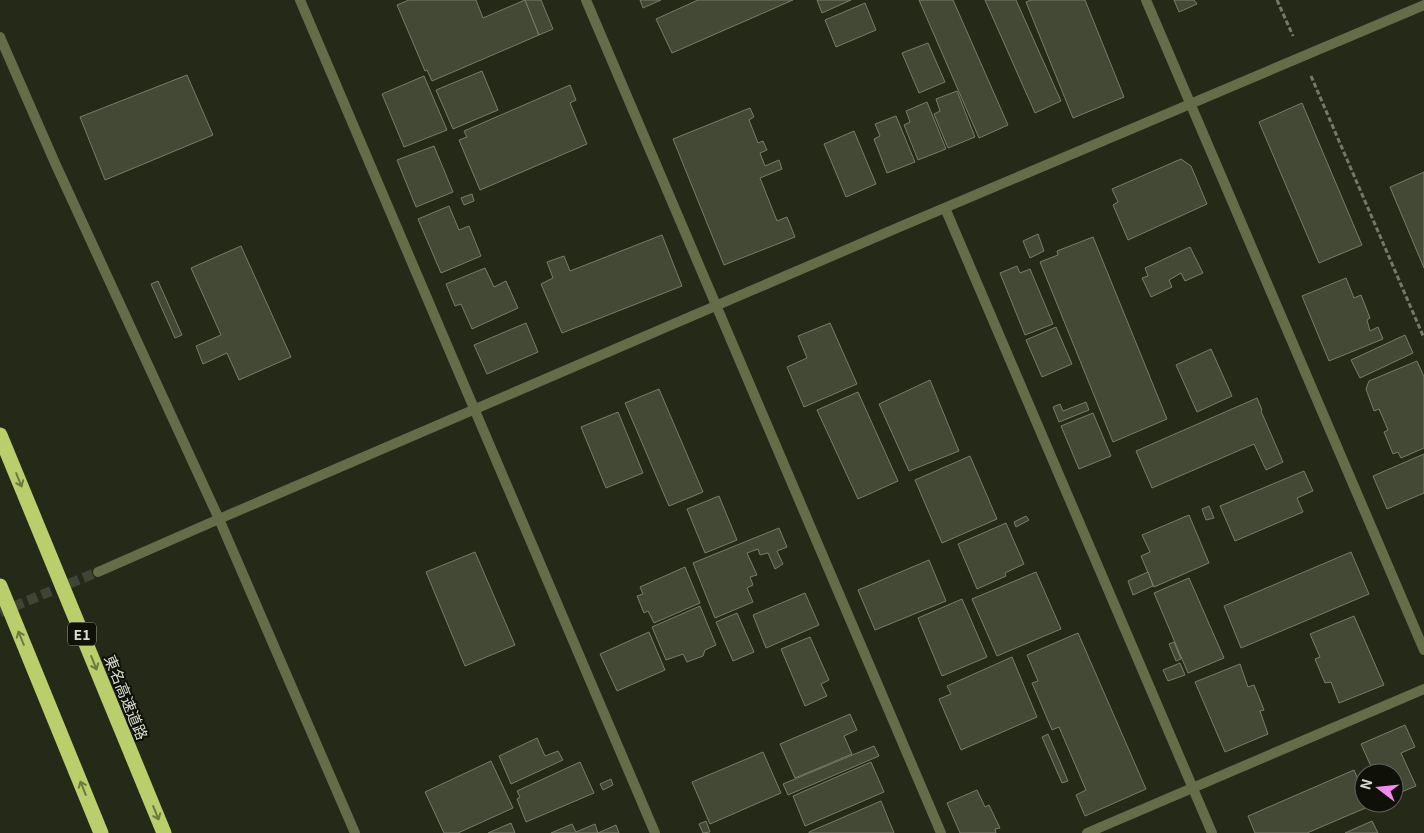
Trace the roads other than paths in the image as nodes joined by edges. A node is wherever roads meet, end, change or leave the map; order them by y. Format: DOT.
graph roads {
  1 [pos="300,0"];
  2 [pos="586,0"];
  3 [pos="1146,0"];
  4 [pos="1422,6"];
  5 [pos="0,37"];
  6 [pos="1190,103"];
  7 [pos="945,208"];
  8 [pos="716,305"];
  9 [pos="475,408"];
  10 [pos="0,435"];
  11 [pos="219,519"];
  12 [pos="98,572"];
  13 [pos="0,586"];
  14 [pos="1424,650"];
  15 [pos="1424,688"];
  16 [pos="1193,787"];
  17 [pos="101,833"];
  18 [pos="164,833"];
  19 [pos="355,833"];
  20 [pos="655,833"];
  21 [pos="941,833"];
  22 [pos="1087,833"];
  23 [pos="1212,833"];
  1 -- 9 [label="street"];
  2 -- 8 [label="street"];
  3 -- 6 [label="street"];
  4 -- 6 [label="street"];
  5 -- 11 [label="street"];
  6 -- 7 [label="street"];
  6 -- 14 [label="street"];
  7 -- 8 [label="street"];
  7 -- 16 [label="street"];
  8 -- 9 [label="street"];
  8 -- 21 [label="street"];
  9 -- 11 [label="street"];
  9 -- 20 [label="street"];
  10 -- 18 [label="highway, 東名高速道路 / E1, one-way"];
  11 -- 12 [label="street"];
  11 -- 19 [label="street"];
  17 -- 13 [label="highway, one-way"];
  15 -- 16 [label="street"];
  16 -- 22 [label="street"];
  16 -- 23 [label="street"];
}
